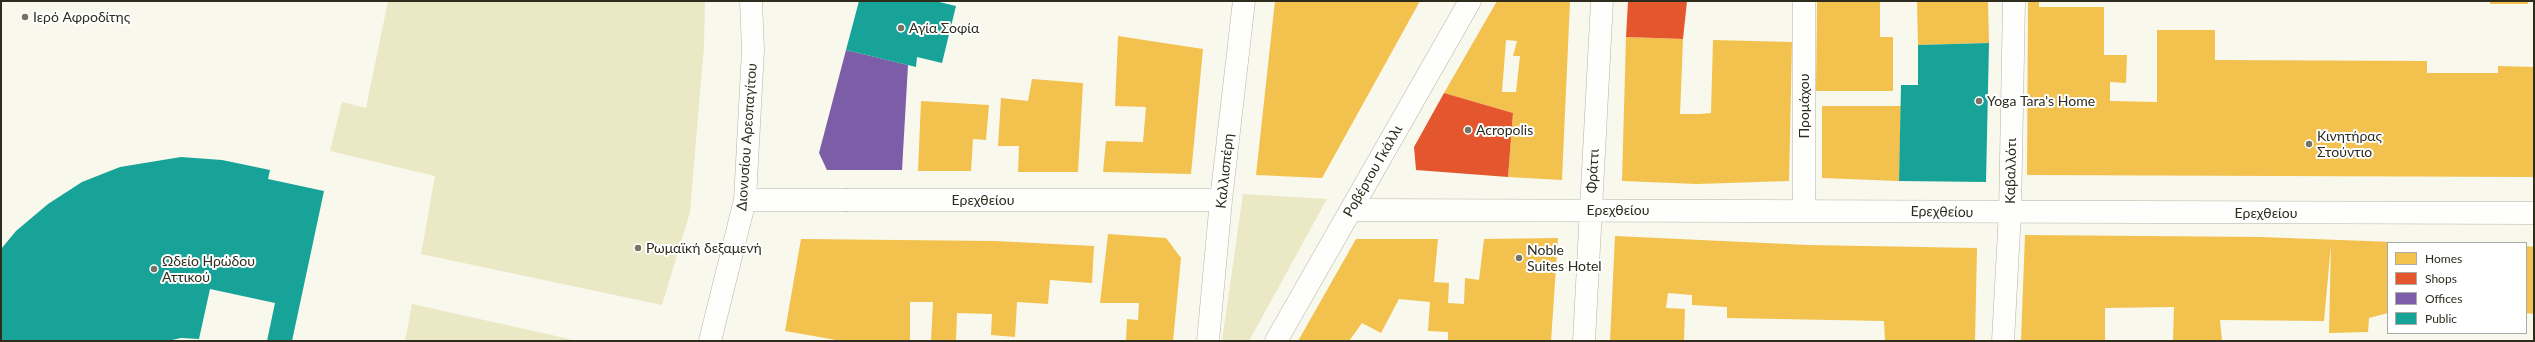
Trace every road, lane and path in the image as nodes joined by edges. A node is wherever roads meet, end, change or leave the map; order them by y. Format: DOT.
graph roads {
  1 [pos="751,1"];
  2 [pos="1244,1"];
  3 [pos="1470,1"];
  4 [pos="1602,1"];
  5 [pos="1804,1"];
  6 [pos="2014,1"];
  7 [pos="745,200"];
  8 [pos="1221,200"];
  9 [pos="1591,209"];
  10 [pos="1351,210"];
  11 [pos="1804,210"];
  12 [pos="2010,212"];
  13 [pos="2534,213"];
  14 [pos="710,341"];
  15 [pos="1208,341"];
  16 [pos="1276,341"];
  17 [pos="1584,341"];
  18 [pos="2003,341"];
  1 -- 7 [label="street, Διονυσίου Αρεοπαγίτου"];
  2 -- 8 [label="street, Καλλισπέρη"];
  3 -- 10 [label="street, Ροβέρτου Γκάλλι"];
  4 -- 9 [label="street, Φράττι"];
  5 -- 11 [label="street, Προμάχου"];
  6 -- 12 [label="street, Καβαλλότι"];
  7 -- 8 [label="street, Ερεχθείου"];
  7 -- 14 [label="street, Διονυσίου Αρεοπαγίτου"];
  8 -- 15 [label="street, Καλλισπέρη"];
  9 -- 10 [label="street, Ερεχθείου"];
  9 -- 11 [label="street, Ερεχθείου"];
  9 -- 17 [label="street, Φράττι"];
  10 -- 16 [label="street, Ροβέρτου Γκάλλι"];
  11 -- 12 [label="street, Ερεχθείου"];
  12 -- 13 [label="street, Ερεχθείου"];
  12 -- 18 [label="street, Καβαλλότι"];
}
